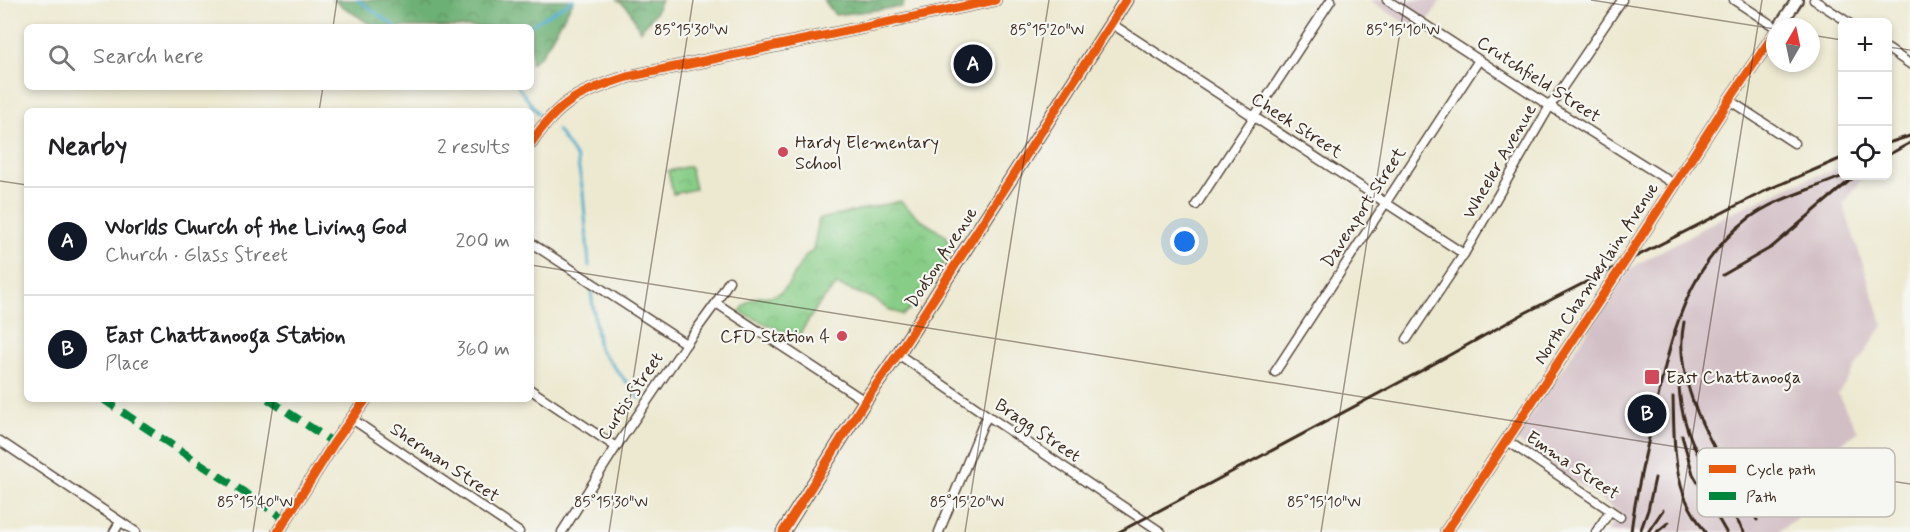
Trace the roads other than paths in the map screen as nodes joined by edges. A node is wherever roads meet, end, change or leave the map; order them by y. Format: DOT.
graph roads {
  1 [pos="995,0"];
  2 [pos="1126,0"];
  3 [pos="1331,0"];
  4 [pos="1387,0"];
  5 [pos="1622,0"];
  6 [pos="1734,0"];
  7 [pos="1797,0"];
  8 [pos="1814,0"];
  9 [pos="1784,18"];
  10 [pos="1842,18"];
  11 [pos="1766,20"];
  12 [pos="1112,24"];
  13 [pos="1766,46"];
  14 [pos="1892,52"];
  15 [pos="1479,60"];
  16 [pos="1910,64"];
  17 [pos="1729,100"];
  18 [pos="1550,105"];
  19 [pos="1254,117"];
  20 [pos="534,139"];
  21 [pos="1794,143"];
  22 [pos="1674,184"];
  23 [pos="1385,202"];
  24 [pos="1196,206"];
  25 [pos="534,245"];
  26 [pos="1464,254"];
  27 [pos="729,281"];
  28 [pos="716,303"];
  29 [pos="1407,339"];
  30 [pos="686,344"];
  31 [pos="898,354"];
  32 [pos="1275,372"];
  33 [pos="534,392"];
  34 [pos="865,401"];
  35 [pos="364,402"];
  36 [pos="988,416"];
  37 [pos="352,419"];
  38 [pos="1506,440"];
  39 [pos="0,441"];
  40 [pos="616,447"];
  41 [pos="1610,511"];
  42 [pos="1620,518"];
  43 [pos="120,522"];
  44 [pos="114,532"];
  45 [pos="136,532"];
  46 [pos="278,532"];
  47 [pos="519,532"];
  48 [pos="562,532"];
  49 [pos="783,532"];
  50 [pos="939,532"];
  51 [pos="1161,532"];
  52 [pos="1446,532"];
  53 [pos="1596,532"];
  1 -- 20 [label="street"];
  2 -- 12 [label="main road, Dodson Avenue"];
  3 -- 19 [label="street"];
  4 -- 15 [label="street, Crutchfield Street"];
  5 -- 18 [label="street, Wheeler Avenue"];
  6 -- 11 [label="street"];
  7 -- 9 [label="street"];
  8 -- 10 [label="street"];
  12 -- 19 [label="street, Cheek Street"];
  12 -- 31 [label="main road, Dodson Avenue"];
  13 -- 17 [label="street, North Chamberlain Avenue"];
  14 -- 16 [label="street"];
  15 -- 18 [label="street, Crutchfield Street"];
  15 -- 23 [label="street, Davenport Street"];
  17 -- 21 [label="street"];
  17 -- 22 [label="street, North Chamberlain Avenue"];
  18 -- 22 [label="street, Crutchfield Street"];
  18 -- 26 [label="street, Wheeler Avenue"];
  19 -- 23 [label="street, Cheek Street"];
  19 -- 24 [label="street"];
  22 -- 38 [label="street, North Chamberlain Avenue"];
  23 -- 26 [label="street, Cheek Street"];
  23 -- 32 [label="street, Davenport Street"];
  25 -- 30 [label="street"];
  26 -- 29 [label="street, Wheeler Avenue"];
  27 -- 28 [label="street, Curtis Street"];
  28 -- 30 [label="street, Curtis Street"];
  28 -- 34 [label="street"];
  30 -- 40 [label="street, Curtis Street"];
  31 -- 34 [label="main road, Dodson Avenue"];
  31 -- 36 [label="street, Bragg Street"];
  33 -- 40 [label="street"];
  34 -- 49 [label="main road, Dodson Avenue"];
  35 -- 37 [label="street"];
  36 -- 50 [label="street"];
  36 -- 51 [label="street, Bragg Street"];
  37 -- 46 [label="street"];
  37 -- 47 [label="street, Sherman Street"];
  38 -- 41 [label="street, Emma Street"];
  38 -- 52 [label="street, North Chamberlain Avenue"];
  39 -- 43 [label="street"];
  40 -- 48 [label="street, Curtis Street"];
  41 -- 42 [label="street, Emma Street"];
  41 -- 53 [label="street"];
  43 -- 44 [label="street"];
  43 -- 45 [label="street"];
}
